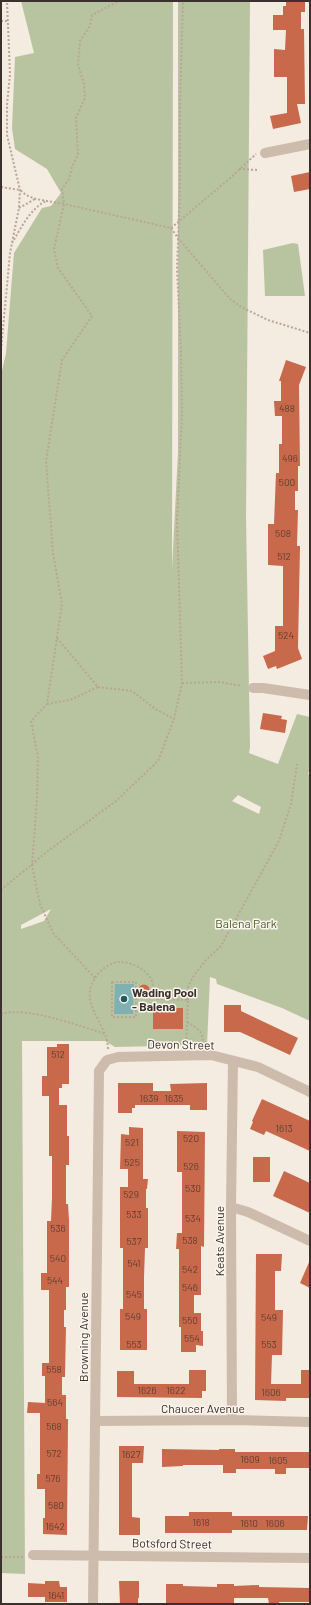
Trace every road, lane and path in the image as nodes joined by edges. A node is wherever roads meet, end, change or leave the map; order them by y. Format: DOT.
graph roads {
  1 [pos="7,1"];
  2 [pos="119,1"];
  3 [pos="183,1"];
  4 [pos="1,21"];
  5 [pos="9,21"];
  6 [pos="310,144"];
  7 [pos="265,154"];
  8 [pos="239,169"];
  9 [pos="258,170"];
  10 [pos="1,187"];
  11 [pos="20,190"];
  12 [pos="36,199"];
  13 [pos="47,200"];
  14 [pos="64,204"];
  15 [pos="19,208"];
  16 [pos="179,221"];
  17 [pos="171,228"];
  18 [pos="178,238"];
  19 [pos="11,244"];
  20 [pos="310,334"];
  21 [pos="1,350"];
  22 [pos="57,638"];
  23 [pos="182,683"];
  24 [pos="98,687"];
  25 [pos="253,688"];
  26 [pos="310,695"];
  27 [pos="47,704"];
  28 [pos="174,719"];
  29 [pos="297,764"];
  30 [pos="32,866"];
  31 [pos="1,890"];
  32 [pos="95,978"];
  33 [pos="136,996"];
  34 [pos="155,996"];
  35 [pos="188,1000"];
  36 [pos="1,1014"];
  37 [pos="187,1022"];
  38 [pos="106,1034"];
  39 [pos="185,1055"];
  40 [pos="202,1055"];
  41 [pos="107,1060"];
  42 [pos="233,1061"];
  43 [pos="310,1092"];
  44 [pos="232,1207"];
  45 [pos="310,1241"];
  46 [pos="232,1420"];
  47 [pos="96,1421"];
  48 [pos="310,1422"];
  49 [pos="33,1555"];
  50 [pos="94,1556"];
  51 [pos="1,1557"];
  52 [pos="310,1558"];
  53 [pos="93,1604"];
  1 -- 5 [label="path"];
  2 -- 14 [label="path"];
  3 -- 16 [label="path"];
  4 -- 5 [label="path"];
  5 -- 11 [label="path"];
  6 -- 7 [label="street"];
  7 -- 8 [label="path"];
  8 -- 9 [label="path"];
  8 -- 16 [label="path"];
  10 -- 11 [label="path"];
  11 -- 12 [label="path"];
  11 -- 15 [label="path"];
  12 -- 13 [label="path"];
  12 -- 15 [label="path"];
  13 -- 14 [label="path"];
  13 -- 19 [label="path"];
  14 -- 17 [label="path"];
  14 -- 22 [label="path"];
  15 -- 19 [label="path"];
  16 -- 17 [label="path"];
  16 -- 18 [label="path"];
  17 -- 18 [label="path"];
  18 -- 20 [label="path"];
  18 -- 23 [label="path"];
  19 -- 21 [label="path"];
  22 -- 24 [label="path"];
  22 -- 27 [label="path"];
  23 -- 25 [label="path"];
  23 -- 28 [label="path"];
  24 -- 27 [label="path"];
  24 -- 28 [label="path"];
  25 -- 26 [label="street"];
  27 -- 30 [label="path"];
  28 -- 30 [label="path"];
  29 -- 35 [label="path"];
  30 -- 31 [label="path"];
  30 -- 32 [label="path"];
  32 -- 34 [label="path"];
  32 -- 38 [label="path"];
  33 -- 33 [label="path"];
  33 -- 34 [label="path"];
  34 -- 35 [label="path"];
  35 -- 37 [label="path"];
  36 -- 38 [label="path"];
  37 -- 39 [label="path"];
  37 -- 40 [label="path"];
  38 -- 41 [label="path"];
  39 -- 40 [label="street, Devon Street"];
  39 -- 41 [label="street, Devon Street"];
  40 -- 42 [label="street, Devon Street"];
  41 -- 47 [label="street, Browning Avenue"];
  42 -- 43 [label="street, Devon Street"];
  42 -- 44 [label="street, Keats Avenue"];
  44 -- 45 [label="street"];
  44 -- 46 [label="street, Keats Avenue"];
  46 -- 47 [label="street, Chaucer Avenue"];
  46 -- 48 [label="street, Chaucer Avenue"];
  47 -- 50 [label="street, Browning Avenue"];
  49 -- 50 [label="street, Botsford Street"];
  49 -- 51 [label="path"];
  50 -- 52 [label="street, Botsford Street"];
  50 -- 53 [label="street, Browning Avenue"];
}
